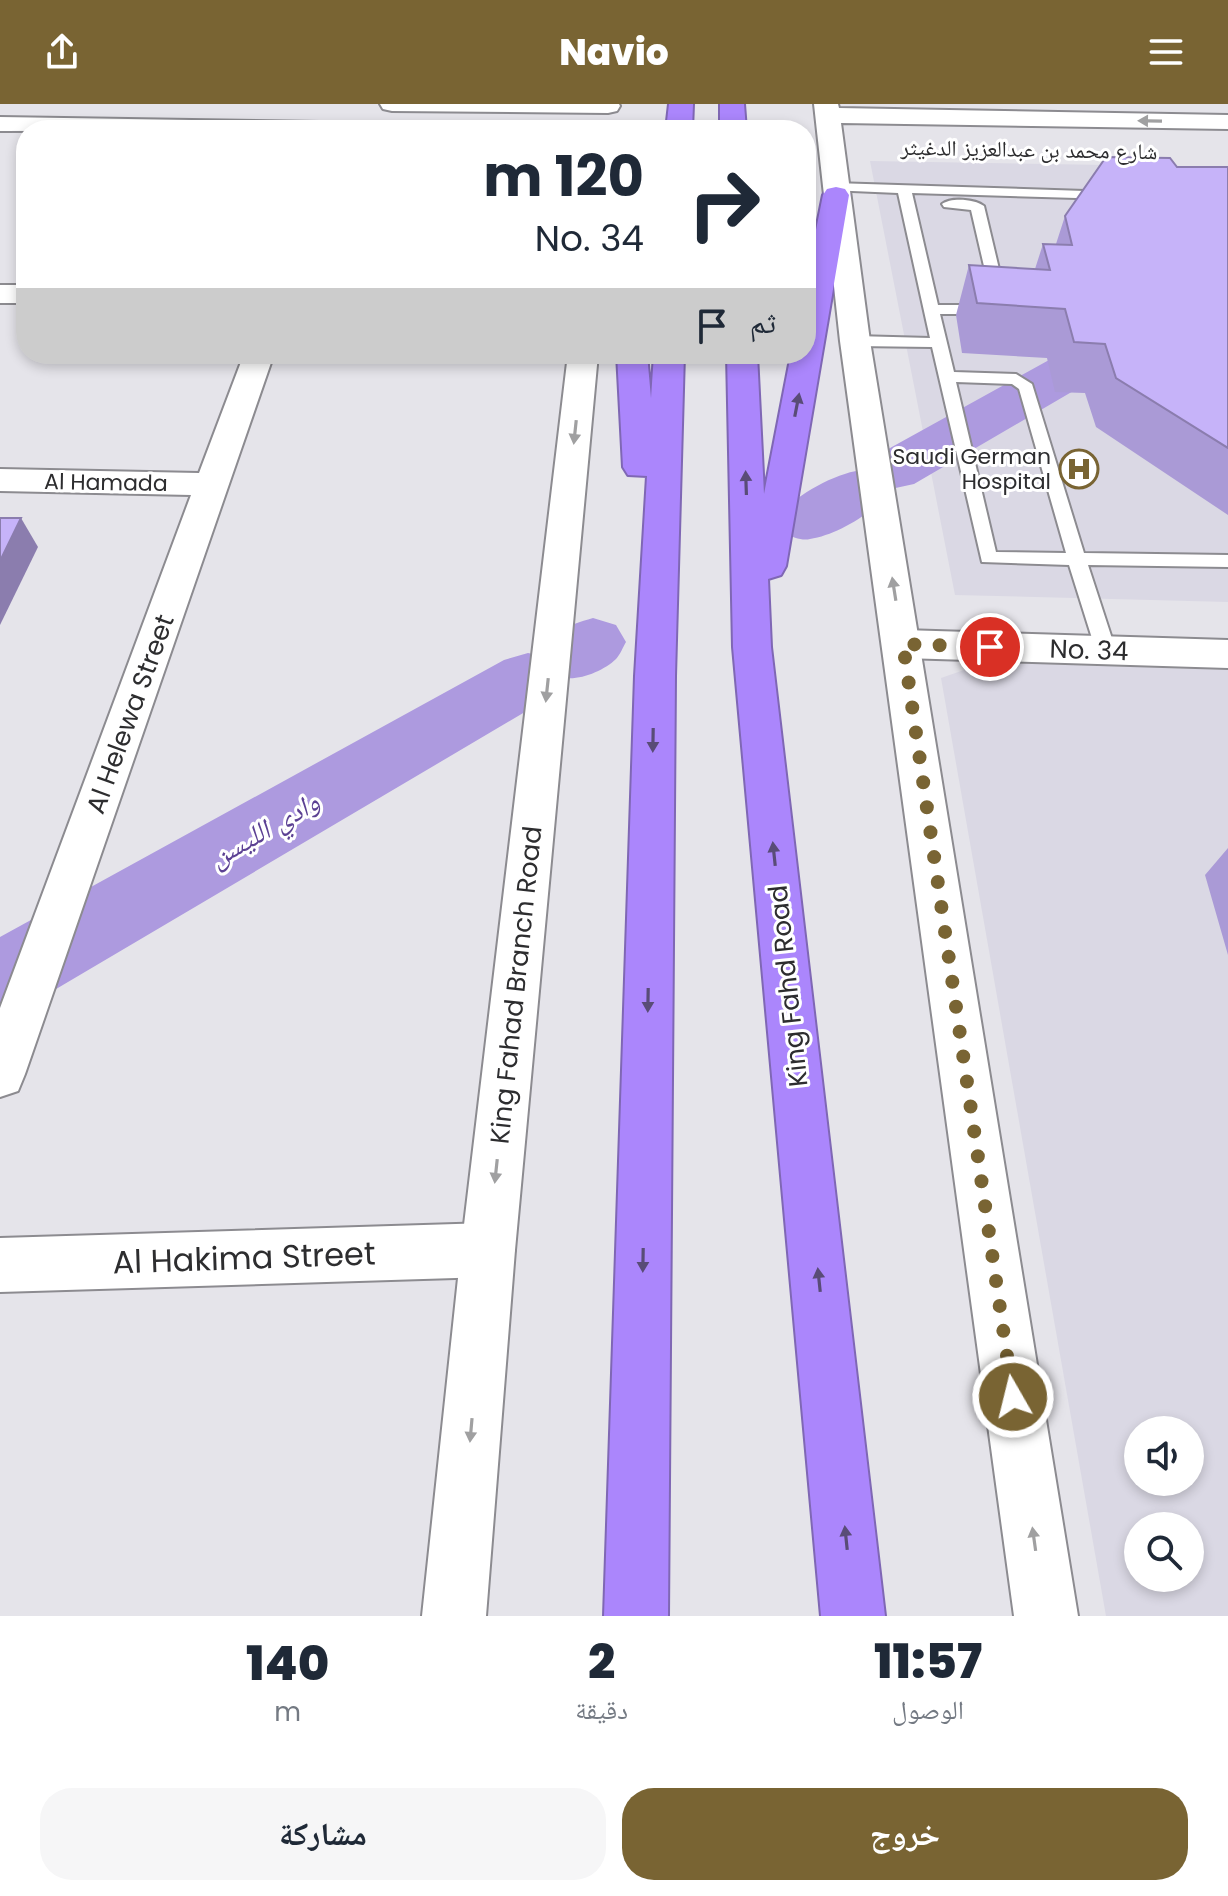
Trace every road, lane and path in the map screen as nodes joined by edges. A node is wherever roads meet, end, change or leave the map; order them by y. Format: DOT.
graph roads {
  1 [pos="392,104"];
  2 [pos="608,113"];
  3 [pos="1228,122"];
  4 [pos="836,149"];
  5 [pos="1120,195"];
  6 [pos="906,196"];
  7 [pos="816,268"];
  8 [pos="932,309"];
  9 [pos="855,341"];
  10 [pos="939,343"];
  11 [pos="255,364"];
  12 [pos="582,364"];
  13 [pos="633,364"];
  14 [pos="669,364"];
  15 [pos="742,364"];
  16 [pos="800,364"];
  17 [pos="947,377"];
  18 [pos="0,480"];
  19 [pos="212,484"];
  20 [pos="1077,560"];
  21 [pos="1228,561"];
  22 [pos="903,644"];
  23 [pos="752,647"];
  24 [pos="1106,651"];
  25 [pos="1228,654"];
  26 [pos="655,676"];
  27 [pos="0,1074"];
  28 [pos="488,1250"];
  29 [pos="0,1265"];
  30 [pos="640,1405"];
  31 [pos="854,1610"];
  32 [pos="454,1616"];
  33 [pos="616,1616"];
  34 [pos="636,1616"];
  35 [pos="1046,1616"];
  1 -- 2 [label="street"];
  3 -- 4 [label="street, شارع محمد بن عبدالعزيز الدغيثر, one-way"];
  4 -- 6 [label="lane"];
  7 -- 4 [label="highway, one-way"];
  4 -- 9 [label="street"];
  5 -- 6 [label="lane"];
  6 -- 8 [label="lane"];
  6 -- 8 [label="lane"];
  8 -- 10 [label="lane"];
  9 -- 10 [label="lane"];
  22 -- 9 [label="street, one-way"];
  10 -- 17 [label="lane"];
  11 -- 19 [label="street, Al Helewa Street"];
  12 -- 28 [label="street, King Fahad Branch Road, one-way"];
  13 -- 26 [label="highway"];
  14 -- 26 [label="highway"];
  23 -- 15 [label="highway, King Fahd Road, one-way"];
  23 -- 16 [label="highway, one-way"];
  17 -- 20 [label="lane"];
  17 -- 20 [label="lane"];
  18 -- 19 [label="street, Al Hamada"];
  19 -- 27 [label="street, Al Helewa Street"];
  20 -- 21 [label="lane"];
  20 -- 24 [label="lane"];
  22 -- 24 [label="street, No. 34"];
  35 -- 22 [label="street, one-way"];
  31 -- 23 [label="highway, King Fahd Road, one-way"];
  24 -- 25 [label="street, No. 34"];
  26 -- 30 [label="highway, one-way"];
  28 -- 29 [label="street, Al Hakima Street"];
  28 -- 32 [label="street, King Fahad Branch Road, one-way"];
  30 -- 33 [label="highway"];
  30 -- 34 [label="highway"];
}
